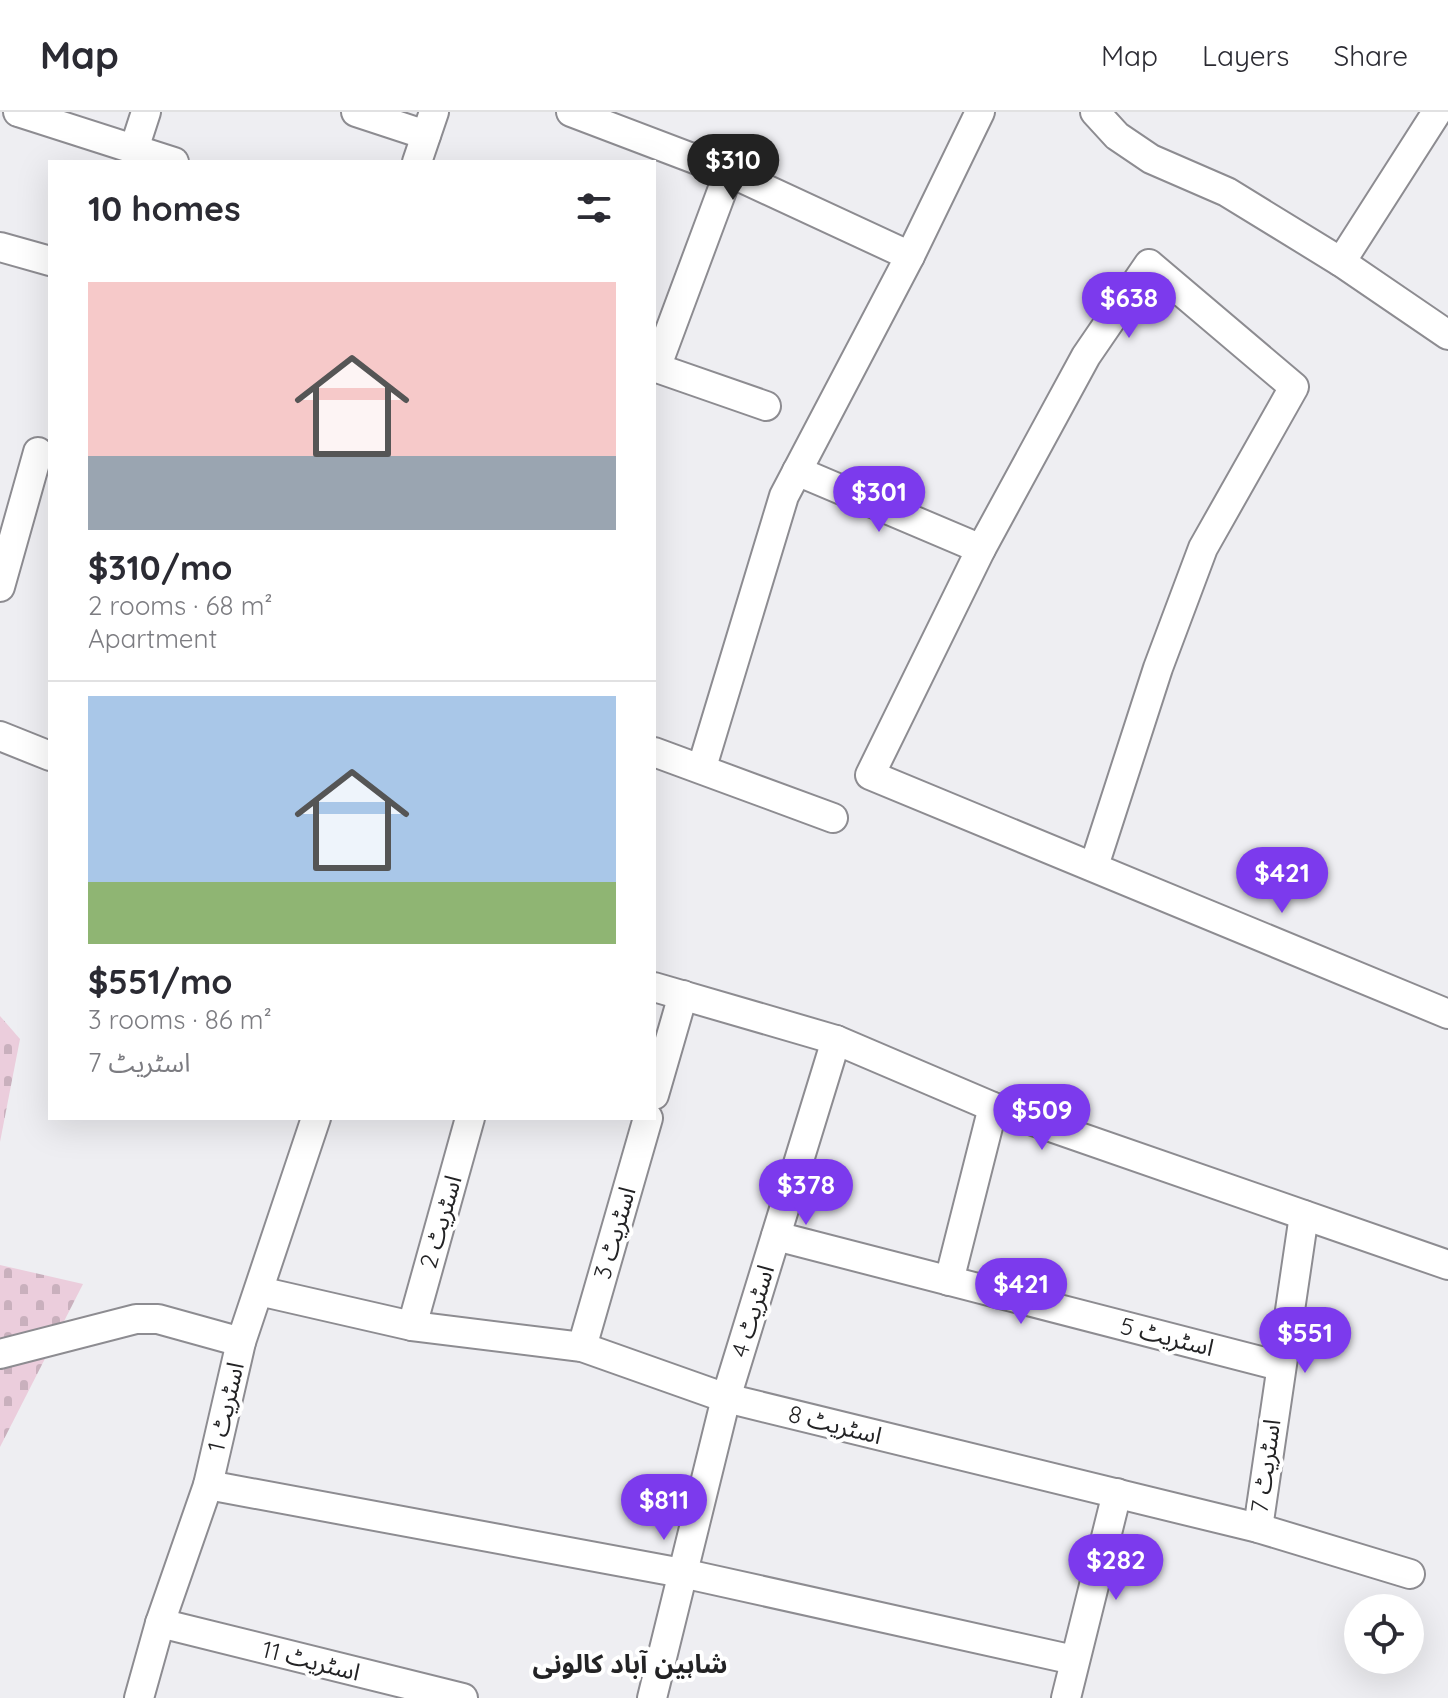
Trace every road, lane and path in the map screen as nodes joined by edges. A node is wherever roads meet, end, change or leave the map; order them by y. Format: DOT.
graph roads {
  1 [pos="18,112"];
  2 [pos="146,112"];
  3 [pos="356,112"];
  4 [pos="571,112"];
  5 [pos="980,112"];
  6 [pos="1095,112"];
  7 [pos="1437,112"];
  8 [pos="430,124"];
  9 [pos="134,149"];
  10 [pos="168,160"];
  11 [pos="418,160"];
  12 [pos="729,172"];
  13 [pos="0,247"];
  14 [pos="910,256"];
  15 [pos="48,260"];
  16 [pos="1341,262"];
  17 [pos="1448,335"];
  18 [pos="656,364"];
  19 [pos="656,367"];
  20 [pos="766,406"];
  21 [pos="38,452"];
  22 [pos="797,471"];
  23 [pos="981,549"];
  24 [pos="0,587"];
  25 [pos="0,736"];
  26 [pos="48,747"];
  27 [pos="656,753"];
  28 [pos="702,767"];
  29 [pos="833,818"];
  30 [pos="1094,866"];
  31 [pos="656,988"];
  32 [pos="683,995"];
  33 [pos="1448,1014"];
  34 [pos="836,1040"];
  35 [pos="656,1088"];
  36 [pos="993,1107"];
  37 [pos="315,1120"];
  38 [pos="469,1120"];
  39 [pos="647,1120"];
  40 [pos="1304,1215"];
  41 [pos="776,1236"];
  42 [pos="1448,1265"];
  43 [pos="949,1281"];
  44 [pos="259,1291"];
  45 [pos="412,1326"];
  46 [pos="241,1342"];
  47 [pos="582,1347"];
  48 [pos="0,1354"];
  49 [pos="1280,1366"];
  50 [pos="726,1398"];
  51 [pos="208,1485"];
  52 [pos="1117,1493"];
  53 [pos="1258,1528"];
  54 [pos="682,1573"];
  55 [pos="1410,1574"];
  56 [pos="160,1623"];
  57 [pos="1074,1660"];
  58 [pos="139,1698"];
  59 [pos="463,1698"];
  60 [pos="652,1698"];
  61 [pos="1066,1698"];
  1 -- 9 [label="street"];
  2 -- 9 [label="street"];
  3 -- 8 [label="street"];
  4 -- 12 [label="street"];
  5 -- 14 [label="street"];
  6 -- 16 [label="street"];
  7 -- 16 [label="street"];
  8 -- 11 [label="street"];
  9 -- 10 [label="street"];
  12 -- 14 [label="street"];
  12 -- 18 [label="street"];
  13 -- 15 [label="street"];
  14 -- 22 [label="street"];
  16 -- 17 [label="street"];
  19 -- 20 [label="street"];
  21 -- 24 [label="street"];
  22 -- 23 [label="street"];
  22 -- 28 [label="street"];
  23 -- 30 [label="street"];
  23 -- 30 [label="street"];
  25 -- 26 [label="street"];
  27 -- 28 [label="street"];
  28 -- 29 [label="street"];
  30 -- 33 [label="street"];
  31 -- 32 [label="street"];
  32 -- 34 [label="street"];
  32 -- 35 [label="street"];
  34 -- 36 [label="street"];
  34 -- 41 [label="street, اسٹریٹ 4"];
  36 -- 40 [label="street"];
  36 -- 43 [label="street"];
  37 -- 44 [label="street, اسٹریٹ 1"];
  38 -- 45 [label="street, اسٹریٹ 2"];
  39 -- 47 [label="street, اسٹریٹ 3"];
  40 -- 42 [label="street"];
  40 -- 49 [label="street, اسٹریٹ 7"];
  41 -- 43 [label="street, اسٹریٹ 5"];
  41 -- 50 [label="street, اسٹریٹ 4"];
  43 -- 49 [label="street, اسٹریٹ 5"];
  44 -- 45 [label="street, اسٹریٹ 8"];
  44 -- 46 [label="street, اسٹریٹ 1"];
  45 -- 47 [label="street, اسٹریٹ 8"];
  46 -- 48 [label="street"];
  46 -- 51 [label="street, اسٹریٹ 1"];
  47 -- 50 [label="street, اسٹریٹ 8"];
  49 -- 53 [label="street, اسٹریٹ 7"];
  50 -- 52 [label="street, اسٹریٹ 8"];
  50 -- 54 [label="street, اسٹریٹ 4"];
  51 -- 54 [label="street"];
  51 -- 56 [label="street, اسٹریٹ 1"];
  52 -- 53 [label="street, اسٹریٹ 8"];
  52 -- 57 [label="street"];
  53 -- 55 [label="street, اسٹریٹ 8"];
  54 -- 57 [label="street"];
  54 -- 60 [label="street, اسٹریٹ 4"];
  56 -- 58 [label="street, اسٹریٹ 1"];
  56 -- 59 [label="street, اسٹریٹ 11"];
  57 -- 61 [label="street"];
}
